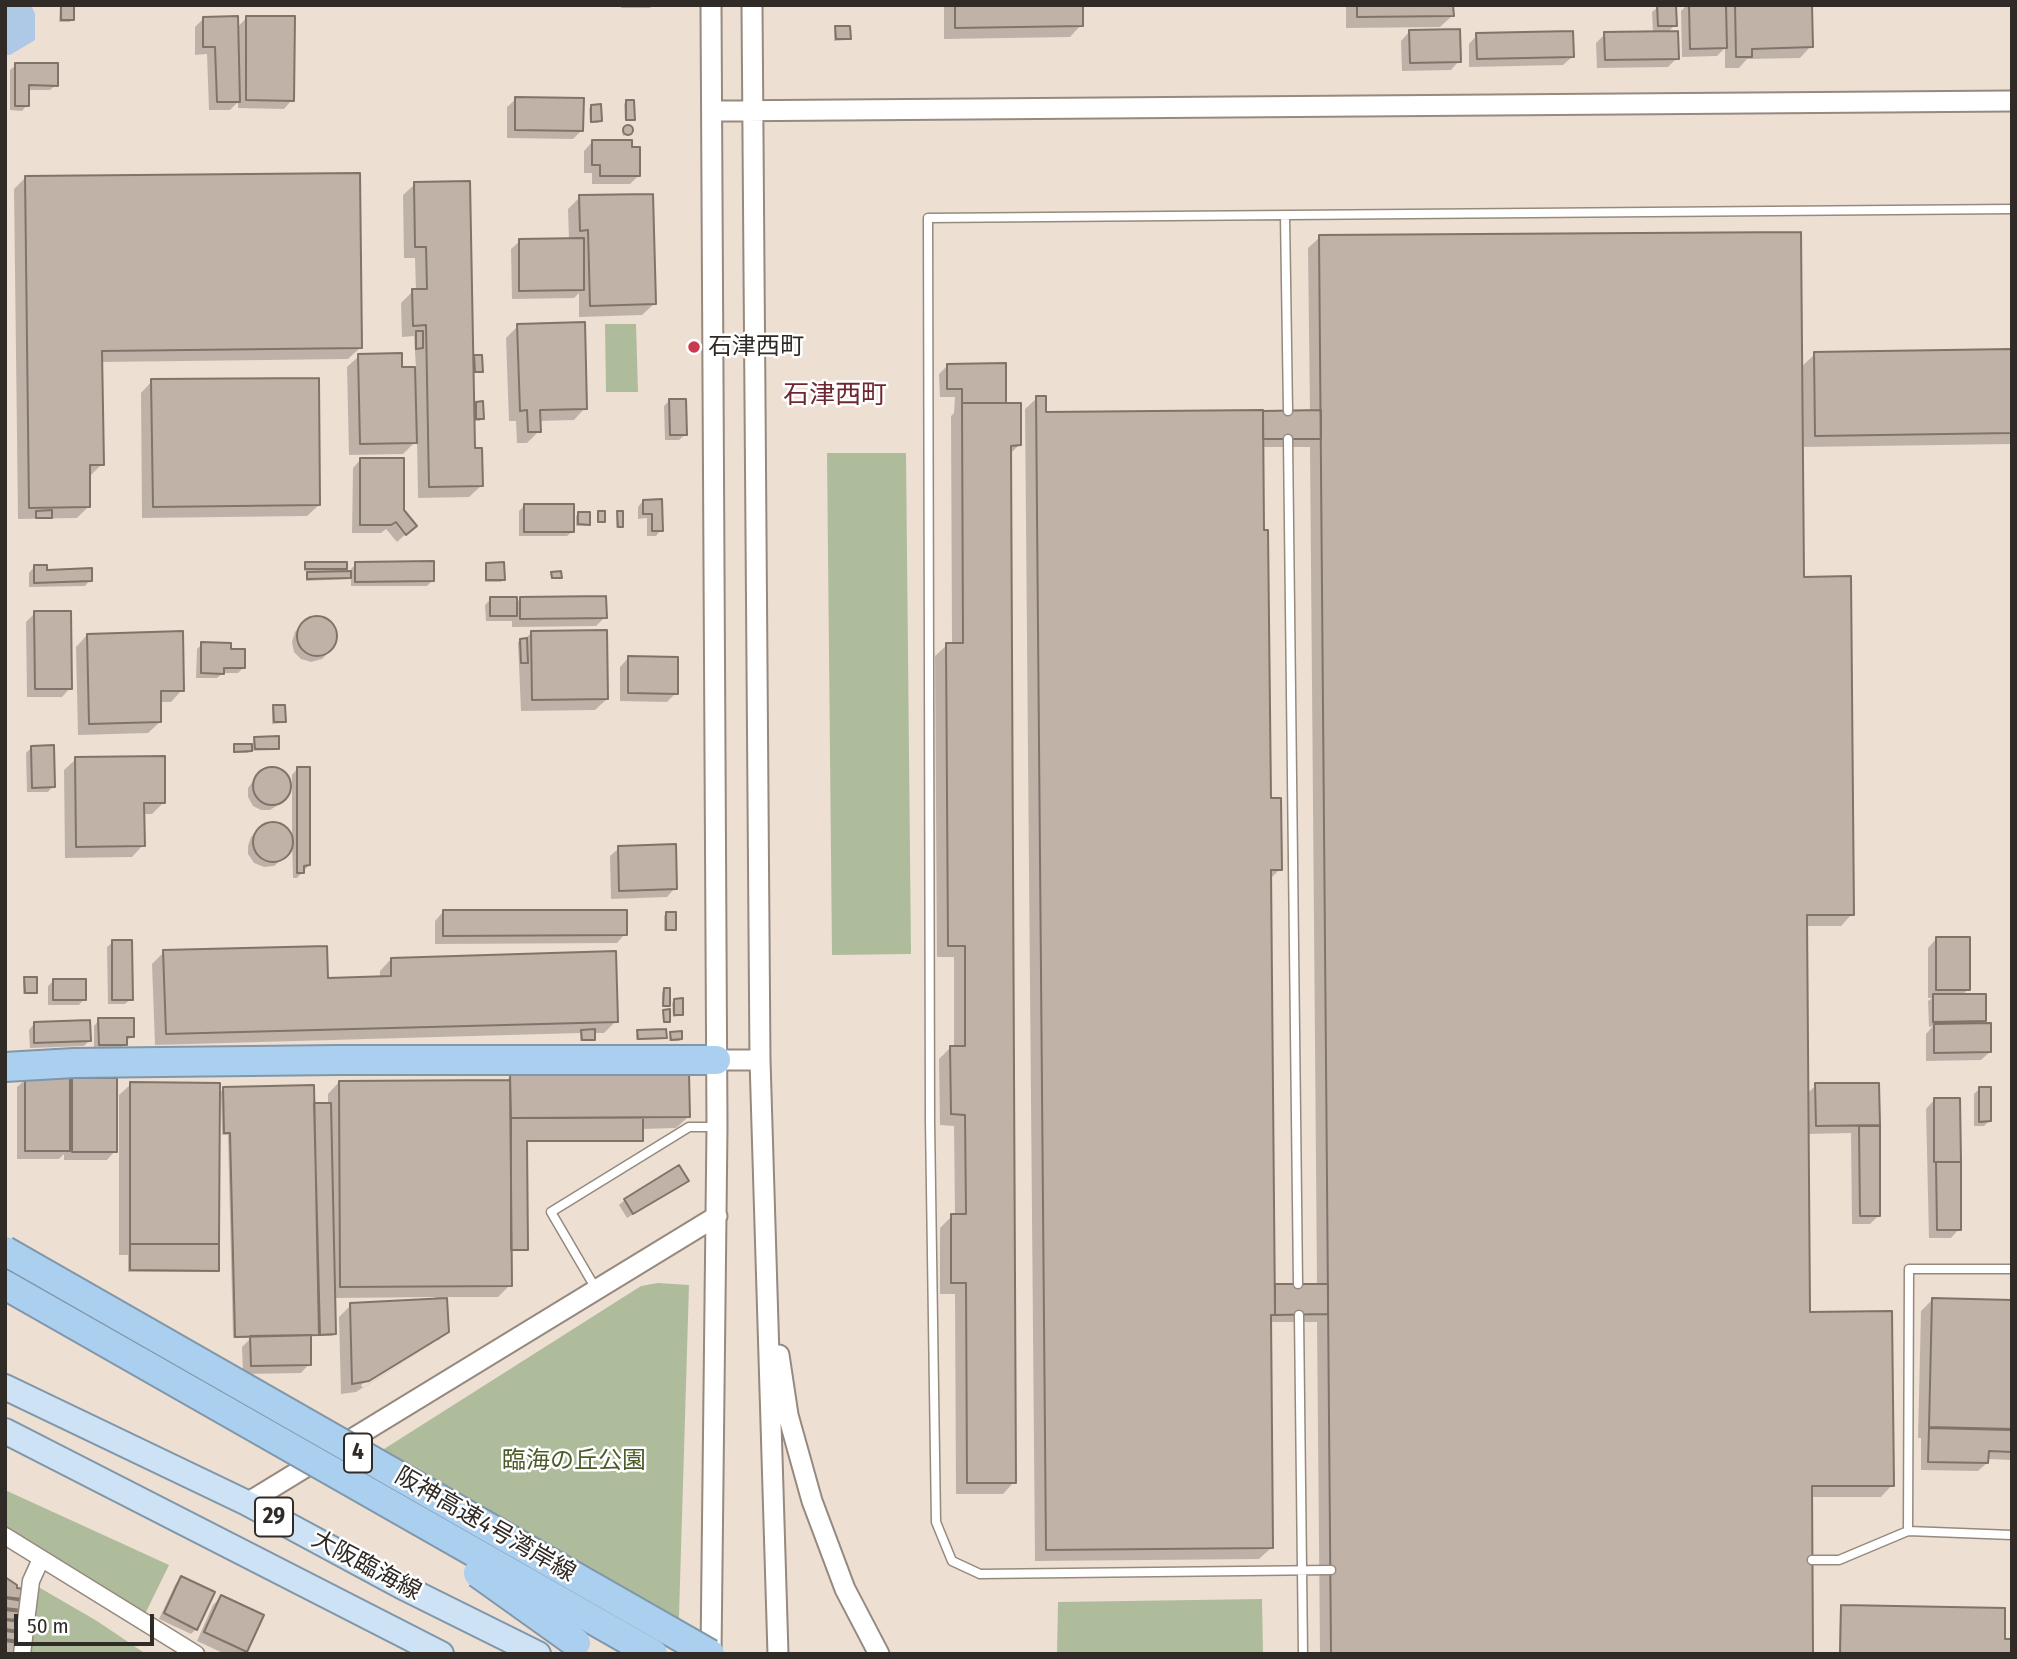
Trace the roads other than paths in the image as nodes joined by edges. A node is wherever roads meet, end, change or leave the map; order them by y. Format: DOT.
graph roads {
  1 [pos="711,5"];
  2 [pos="752,5"];
  3 [pos="2012,101"];
  4 [pos="712,111"];
  5 [pos="753,111"];
  6 [pos="2012,209"];
  7 [pos="1285,216"];
  8 [pos="1288,411"];
  9 [pos="1288,439"];
  10 [pos="716,1060"];
  11 [pos="760,1060"];
  12 [pos="5,1066"];
  13 [pos="717,1127"];
  14 [pos="717,1216"];
  15 [pos="764,1243"];
  16 [pos="5,1251"];
  17 [pos="2012,1269"];
  18 [pos="1298,1284"];
  19 [pos="5,1285"];
  20 [pos="596,1289"];
  21 [pos="1299,1315"];
  22 [pos="91,1334"];
  23 [pos="5,1387"];
  24 [pos="5,1432"];
  25 [pos="247,1503"];
  26 [pos="1908,1531"];
  27 [pos="2012,1535"];
  28 [pos="5,1536"];
  29 [pos="41,1559"];
  30 [pos="1812,1560"];
  31 [pos="1331,1570"];
  32 [pos="1301,1571"];
  33 [pos="22,1654"];
  34 [pos="196,1654"];
  35 [pos="441,1654"];
  36 [pos="538,1654"];
  37 [pos="592,1654"];
  38 [pos="653,1654"];
  39 [pos="710,1654"];
  40 [pos="778,1654"];
  41 [pos="878,1654"];
  42 [pos="1303,1654"];
  1 -- 4 [label="street"];
  2 -- 5 [label="street"];
  3 -- 5 [label="street"];
  4 -- 5 [label="street"];
  4 -- 10 [label="street"];
  5 -- 11 [label="street"];
  6 -- 7 [label="lane"];
  7 -- 8 [label="lane"];
  7 -- 32 [label="lane"];
  9 -- 18 [label="lane"];
  10 -- 11 [label="street"];
  10 -- 12 [label="highway"];
  10 -- 13 [label="street"];
  11 -- 15 [label="street"];
  13 -- 14 [label="street"];
  13 -- 20 [label="lane"];
  14 -- 20 [label="street"];
  14 -- 39 [label="street"];
  15 -- 40 [label="street"];
  15 -- 41 [label="street"];
  16 -- 39 [label="highway, 阪神高速4号湾岸線 / 4, bridge"];
  17 -- 26 [label="lane"];
  19 -- 22 [label="highway, 阪神高速4号湾岸線 / 4, bridge"];
  20 -- 25 [label="street"];
  21 -- 32 [label="lane"];
  22 -- 37 [label="highway, bridge"];
  22 -- 38 [label="highway, 阪神高速4号湾岸線 / 4, bridge"];
  23 -- 25 [label="main road, 大阪臨海線 / 29"];
  24 -- 35 [label="main road, 大阪臨海線 / 29"];
  25 -- 36 [label="main road, 大阪臨海線 / 29"];
  26 -- 27 [label="lane"];
  26 -- 30 [label="lane"];
  28 -- 29 [label="street"];
  29 -- 33 [label="street"];
  29 -- 34 [label="street"];
  31 -- 32 [label="lane"];
  32 -- 42 [label="lane"];
}
